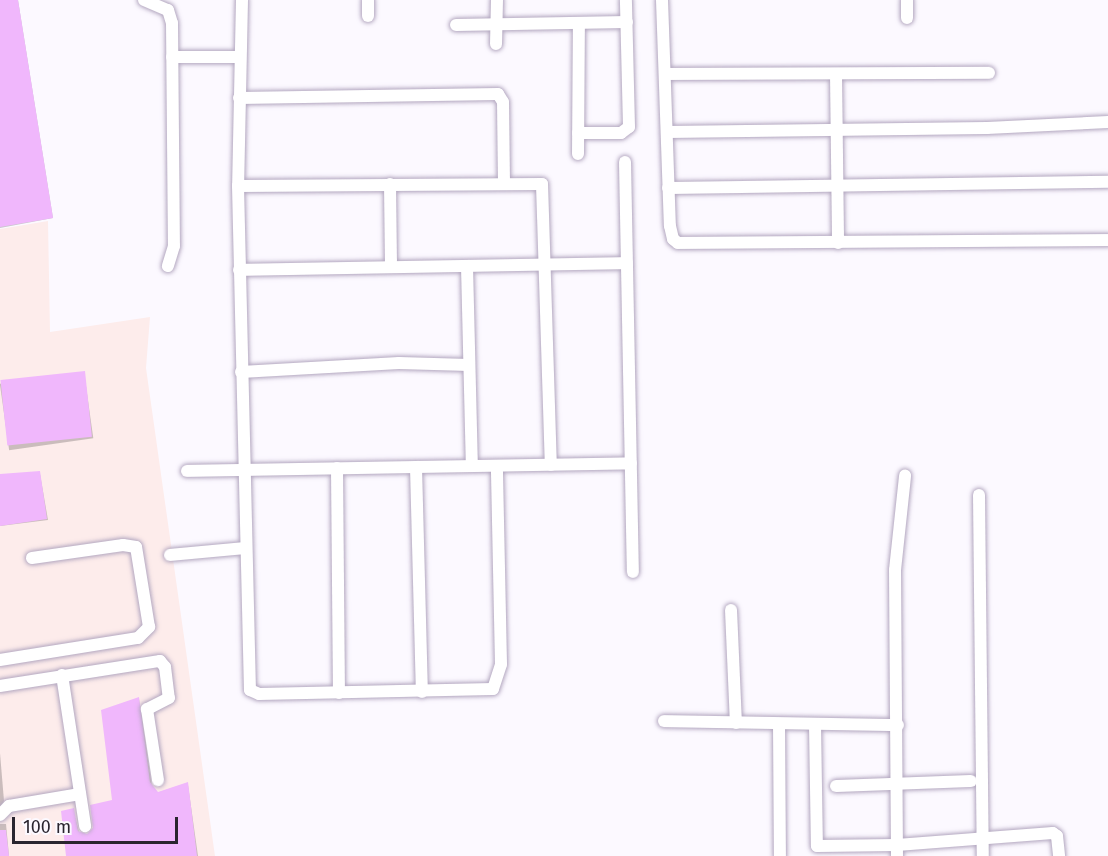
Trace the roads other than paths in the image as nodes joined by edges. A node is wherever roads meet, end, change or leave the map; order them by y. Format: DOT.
graph roads {
  1 [pos="144,0"];
  2 [pos="242,0"];
  3 [pos="368,0"];
  4 [pos="497,0"];
  5 [pos="626,0"];
  6 [pos="662,0"];
  7 [pos="907,0"];
  8 [pos="368,16"];
  9 [pos="907,18"];
  10 [pos="627,22"];
  11 [pos="579,23"];
  12 [pos="497,24"];
  13 [pos="456,25"];
  14 [pos="496,44"];
  15 [pos="172,57"];
  16 [pos="240,57"];
  17 [pos="988,73"];
  18 [pos="665,74"];
  19 [pos="836,74"];
  20 [pos="239,98"];
  21 [pos="1108,122"];
  22 [pos="837,130"];
  23 [pos="667,132"];
  24 [pos="578,133"];
  25 [pos="578,154"];
  26 [pos="625,162"];
  27 [pos="1108,182"];
  28 [pos="390,184"];
  29 [pos="504,184"];
  30 [pos="238,186"];
  31 [pos="837,187"];
  32 [pos="668,188"];
  33 [pos="1108,240"];
  34 [pos="838,243"];
  35 [pos="627,263"];
  36 [pos="545,264"];
  37 [pos="168,266"];
  38 [pos="467,266"];
  39 [pos="391,267"];
  40 [pos="239,270"];
  41 [pos="469,365"];
  42 [pos="241,372"];
  43 [pos="631,463"];
  44 [pos="551,465"];
  45 [pos="472,466"];
  46 [pos="497,466"];
  47 [pos="416,467"];
  48 [pos="337,468"];
  49 [pos="243,469"];
  50 [pos="187,471"];
  51 [pos="905,476"];
  52 [pos="979,495"];
  53 [pos="245,548"];
  54 [pos="170,555"];
  55 [pos="32,558"];
  56 [pos="633,572"];
  57 [pos="731,610"];
  58 [pos="0,660"];
  59 [pos="62,675"];
  60 [pos="0,686"];
  61 [pos="422,692"];
  62 [pos="339,693"];
  63 [pos="664,721"];
  64 [pos="736,723"];
  65 [pos="779,724"];
  66 [pos="815,724"];
  67 [pos="898,725"];
  68 [pos="158,780"];
  69 [pos="971,781"];
  70 [pos="897,785"];
  71 [pos="836,786"];
  72 [pos="80,795"];
  73 [pos="0,815"];
  74 [pos="85,826"];
  75 [pos="982,839"];
  76 [pos="897,851"];
  77 [pos="780,856"];
  78 [pos="983,856"];
  79 [pos="1059,856"];
  1 -- 15 [label="street"];
  2 -- 16 [label="street"];
  3 -- 8 [label="street"];
  4 -- 12 [label="street"];
  5 -- 10 [label="street"];
  6 -- 18 [label="street"];
  7 -- 9 [label="street"];
  10 -- 11 [label="street"];
  10 -- 24 [label="street"];
  11 -- 12 [label="street"];
  11 -- 24 [label="street"];
  12 -- 13 [label="street"];
  12 -- 14 [label="street"];
  15 -- 16 [label="street"];
  15 -- 37 [label="street"];
  16 -- 20 [label="street"];
  17 -- 19 [label="street"];
  18 -- 19 [label="street"];
  18 -- 23 [label="street"];
  19 -- 22 [label="street"];
  20 -- 29 [label="street"];
  20 -- 30 [label="street"];
  21 -- 22 [label="street"];
  22 -- 23 [label="street"];
  22 -- 31 [label="street"];
  23 -- 32 [label="street"];
  24 -- 25 [label="street"];
  26 -- 35 [label="street"];
  27 -- 31 [label="street"];
  28 -- 29 [label="street"];
  28 -- 30 [label="street"];
  28 -- 39 [label="street"];
  29 -- 36 [label="street"];
  30 -- 40 [label="street"];
  31 -- 32 [label="street"];
  31 -- 34 [label="street"];
  32 -- 34 [label="street"];
  33 -- 34 [label="street"];
  35 -- 36 [label="street"];
  35 -- 43 [label="street"];
  36 -- 38 [label="street"];
  36 -- 44 [label="street"];
  38 -- 39 [label="street"];
  38 -- 41 [label="street"];
  39 -- 40 [label="street"];
  40 -- 42 [label="street"];
  41 -- 42 [label="street"];
  41 -- 45 [label="street"];
  42 -- 49 [label="street"];
  43 -- 44 [label="street"];
  43 -- 56 [label="street"];
  44 -- 46 [label="street"];
  45 -- 46 [label="street"];
  45 -- 47 [label="street"];
  46 -- 61 [label="street"];
  47 -- 48 [label="street"];
  47 -- 61 [label="street"];
  48 -- 49 [label="street"];
  48 -- 62 [label="street"];
  49 -- 50 [label="street"];
  49 -- 53 [label="street"];
  51 -- 67 [label="street"];
  52 -- 75 [label="street"];
  53 -- 54 [label="street"];
  53 -- 62 [label="street"];
  55 -- 58 [label="street"];
  57 -- 64 [label="street"];
  59 -- 60 [label="street"];
  59 -- 68 [label="street"];
  59 -- 72 [label="street"];
  61 -- 62 [label="street"];
  63 -- 64 [label="street"];
  64 -- 65 [label="street"];
  65 -- 66 [label="street"];
  65 -- 77 [label="street"];
  66 -- 67 [label="street"];
  66 -- 76 [label="street"];
  67 -- 70 [label="street"];
  69 -- 70 [label="street"];
  70 -- 71 [label="street"];
  70 -- 76 [label="street"];
  72 -- 73 [label="street"];
  72 -- 74 [label="street"];
  75 -- 76 [label="street"];
  75 -- 78 [label="street"];
  75 -- 79 [label="street"];
}
